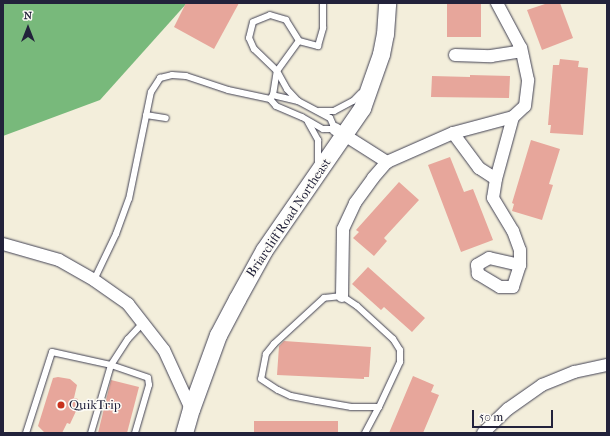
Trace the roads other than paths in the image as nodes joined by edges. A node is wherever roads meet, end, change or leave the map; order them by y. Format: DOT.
graph roads {
  1 [pos="323,3"];
  2 [pos="387,3"];
  3 [pos="497,3"];
  4 [pos="299,41"];
  5 [pos="521,48"];
  6 [pos="455,55"];
  7 [pos="277,71"];
  8 [pos="371,84"];
  9 [pos="271,97"];
  10 [pos="298,101"];
  11 [pos="314,110"];
  12 [pos="146,115"];
  13 [pos="513,117"];
  14 [pos="166,118"];
  15 [pos="304,118"];
  16 [pos="340,132"];
  17 [pos="453,133"];
  18 [pos="387,162"];
  19 [pos="318,172"];
  20 [pos="496,179"];
  21 [pos="3,244"];
  22 [pos="520,265"];
  23 [pos="94,280"];
  24 [pos="342,296"];
  25 [pos="143,323"];
  26 [pos="111,365"];
  27 [pos="607,365"];
  28 [pos="379,407"];
  29 [pos="191,409"];
  30 [pos="26,433"];
  31 [pos="91,433"];
  32 [pos="135,433"];
  33 [pos="184,433"];
  34 [pos="364,433"];
  35 [pos="483,433"];
  1 -- 4 [label="lane"];
  2 -- 8 [label="main road, Briarcliff Road Northeast"];
  3 -- 5 [label="street"];
  4 -- 7 [label="lane"];
  4 -- 7 [label="lane"];
  5 -- 6 [label="street"];
  5 -- 13 [label="street"];
  7 -- 9 [label="lane"];
  7 -- 10 [label="lane"];
  8 -- 11 [label="lane"];
  8 -- 16 [label="main road, Briarcliff Road Northeast"];
  9 -- 10 [label="lane"];
  9 -- 12 [label="lane"];
  9 -- 15 [label="lane"];
  10 -- 11 [label="lane"];
  11 -- 16 [label="lane"];
  12 -- 14 [label="lane"];
  12 -- 23 [label="lane"];
  13 -- 17 [label="street"];
  13 -- 20 [label="street"];
  15 -- 16 [label="lane"];
  15 -- 19 [label="lane"];
  16 -- 18 [label="street"];
  16 -- 19 [label="main road, Briarcliff Road Northeast"];
  17 -- 18 [label="street"];
  17 -- 20 [label="street"];
  18 -- 24 [label="street"];
  19 -- 29 [label="main road, Briarcliff Road Northeast"];
  20 -- 22 [label="street"];
  21 -- 23 [label="street"];
  23 -- 25 [label="street"];
  24 -- 28 [label="lane"];
  24 -- 28 [label="lane"];
  25 -- 26 [label="lane"];
  25 -- 29 [label="street"];
  26 -- 30 [label="lane"];
  26 -- 31 [label="lane"];
  26 -- 32 [label="lane"];
  27 -- 35 [label="street"];
  28 -- 34 [label="lane"];
  29 -- 33 [label="main road, Briarcliff Road Northeast"];
}
